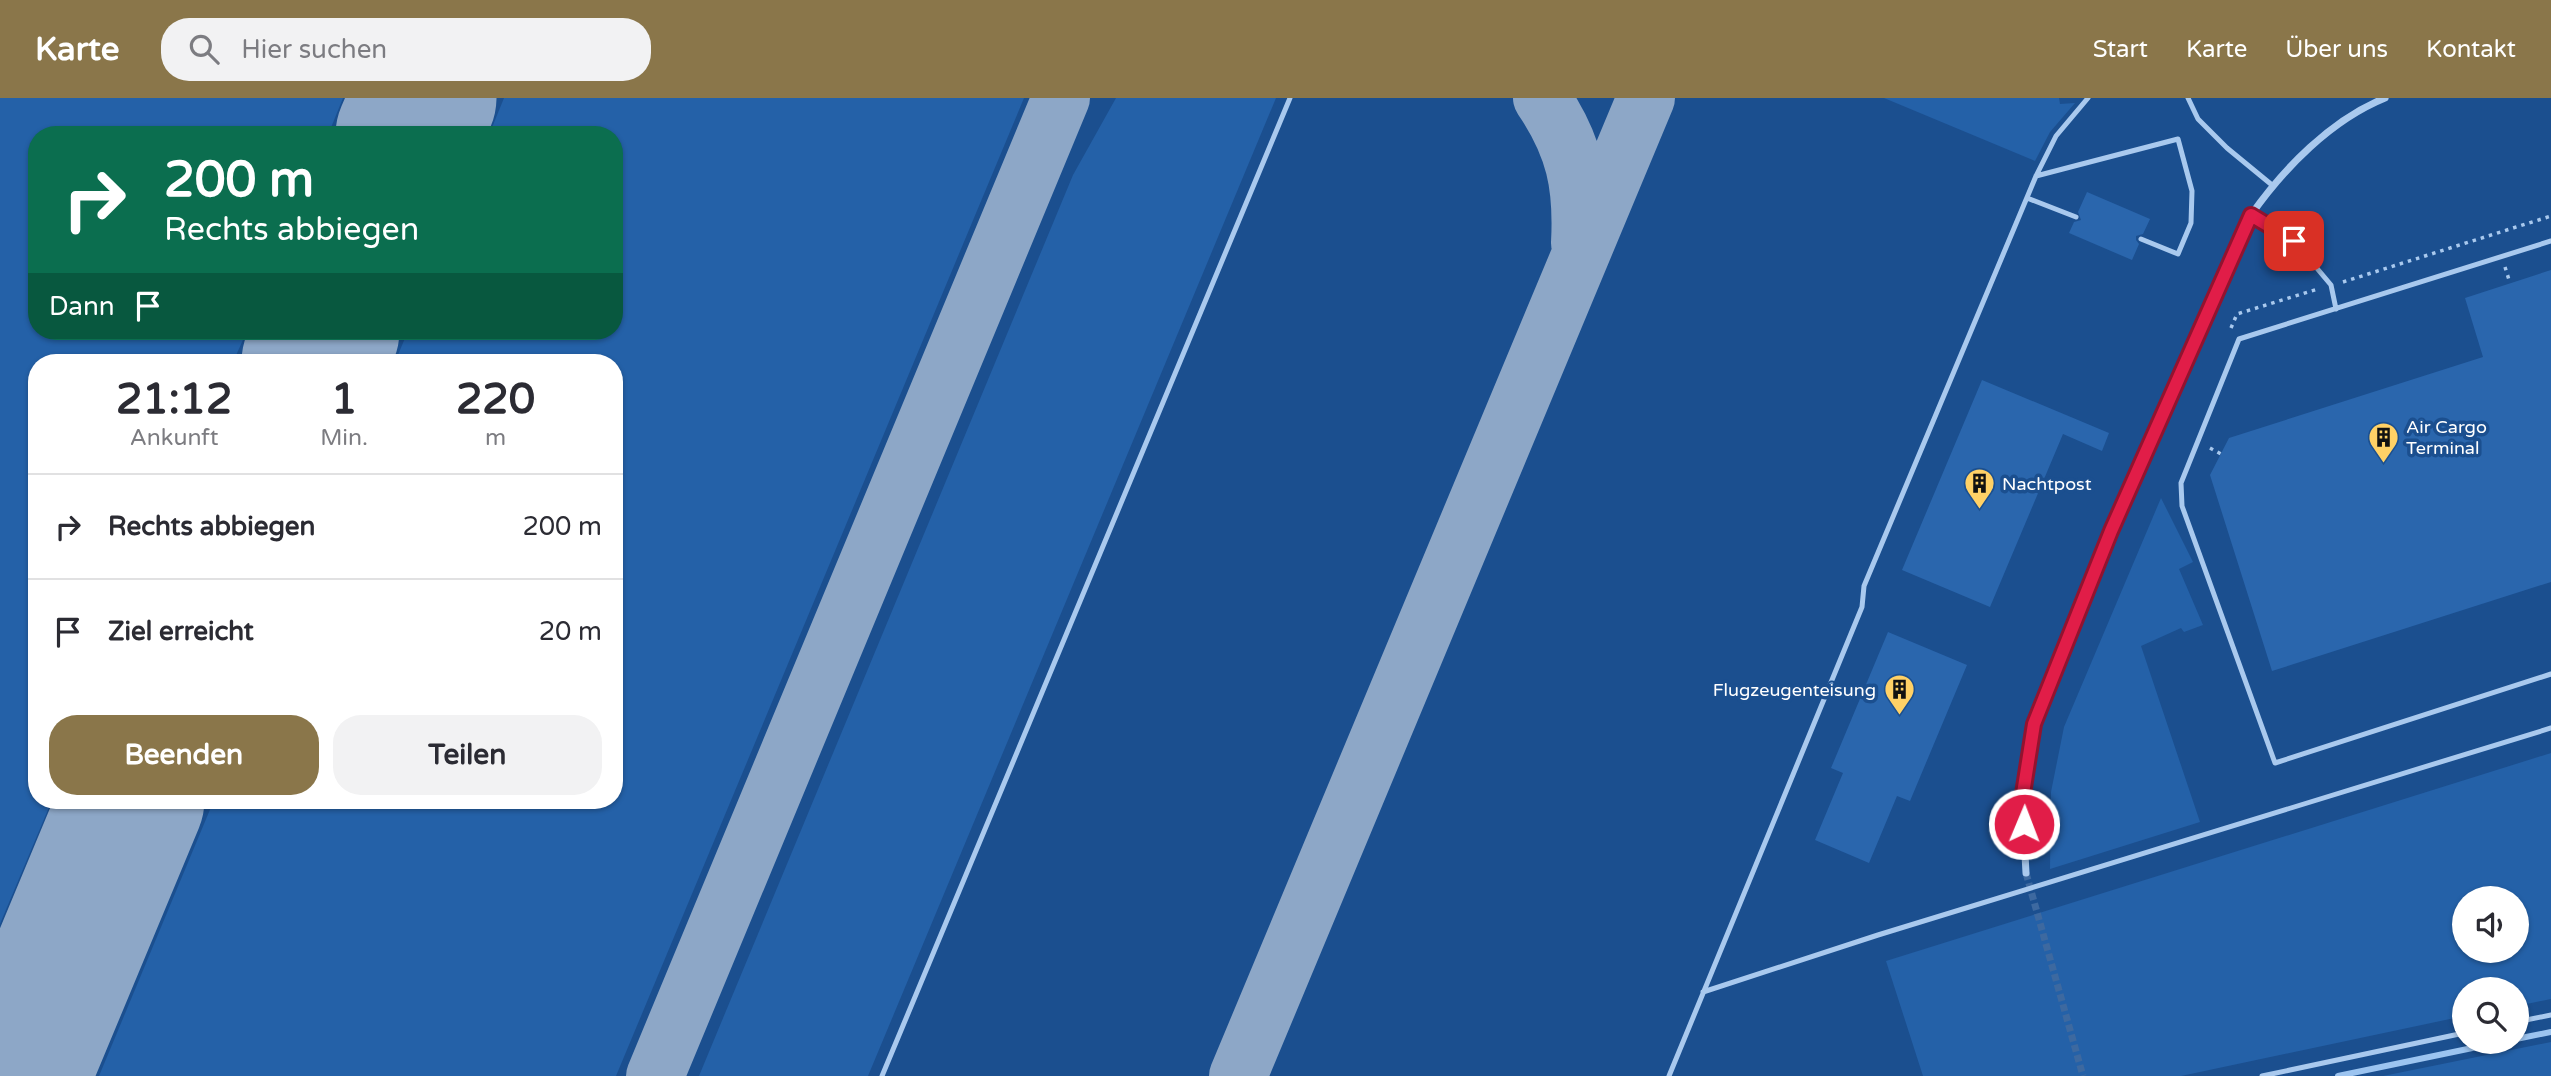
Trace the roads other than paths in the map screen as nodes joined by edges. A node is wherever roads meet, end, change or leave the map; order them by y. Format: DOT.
graph roads {
  1 [pos="1290,98"];
  2 [pos="2088,98"];
  3 [pos="2188,98"];
  4 [pos="2385,98"];
  5 [pos="2036,176"];
  6 [pos="2272,184"];
  7 [pos="2026,198"];
  8 [pos="2251,215"];
  9 [pos="2076,217"];
  10 [pos="2141,239"];
  11 [pos="2551,241"];
  12 [pos="2336,309"];
  13 [pos="2551,674"];
  14 [pos="2551,728"];
  15 [pos="2026,873"];
  16 [pos="1703,992"];
  17 [pos="2551,1015"];
  18 [pos="2529,1019"];
  19 [pos="2452,1036"];
  20 [pos="882,1076"];
  21 [pos="1669,1076"];
  22 [pos="2262,1076"];
  1 -- 20 [label="lane"];
  2 -- 5 [label="lane"];
  3 -- 6 [label="lane"];
  4 -- 6 [label="street"];
  5 -- 7 [label="lane"];
  5 -- 10 [label="lane"];
  6 -- 8 [label="street"];
  7 -- 9 [label="lane"];
  7 -- 16 [label="lane"];
  8 -- 12 [label="lane"];
  8 -- 15 [label="street"];
  11 -- 12 [label="lane"];
  12 -- 13 [label="lane"];
  14 -- 16 [label="lane"];
  16 -- 21 [label="lane"];
  17 -- 18 [label="lane"];
  19 -- 22 [label="lane"];
}
